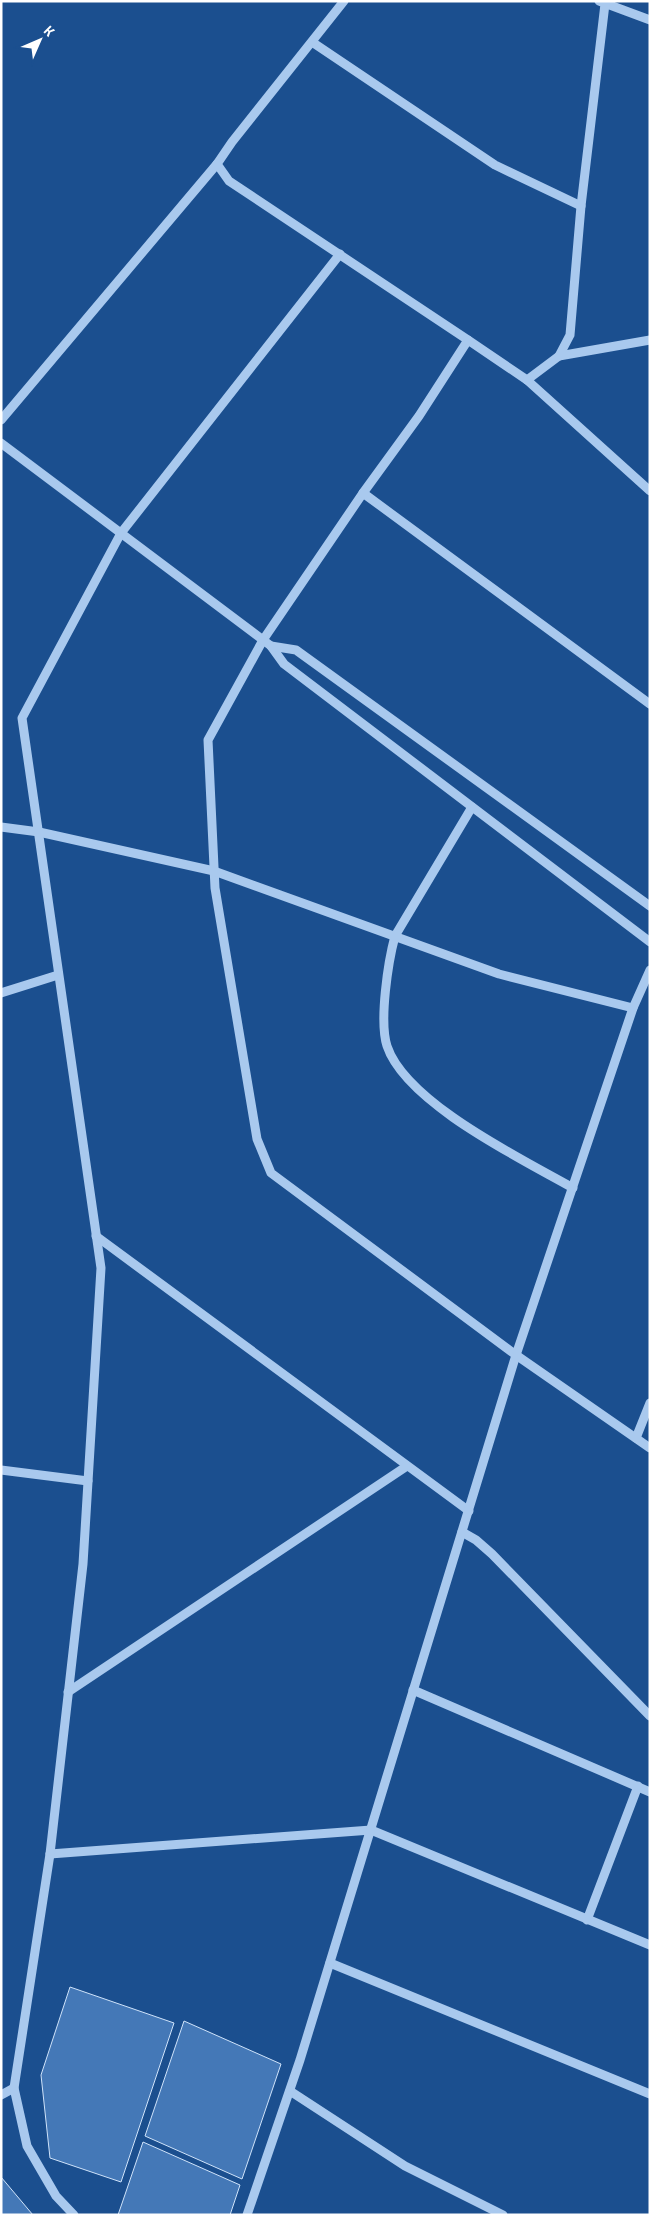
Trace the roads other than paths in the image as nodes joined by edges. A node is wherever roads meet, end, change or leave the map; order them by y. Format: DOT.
graph roads {
  1 [pos="344,1"];
  2 [pos="602,3"];
  3 [pos="650,20"];
  4 [pos="312,42"];
  5 [pos="217,164"];
  6 [pos="580,206"];
  7 [pos="340,254"];
  8 [pos="468,340"];
  9 [pos="650,340"];
  10 [pos="559,356"];
  11 [pos="527,380"];
  12 [pos="1,420"];
  13 [pos="1,443"];
  14 [pos="650,491"];
  15 [pos="364,493"];
  16 [pos="120,533"];
  17 [pos="267,643"];
  18 [pos="650,704"];
  19 [pos="472,807"];
  20 [pos="1,827"];
  21 [pos="38,832"];
  22 [pos="214,870"];
  23 [pos="650,906"];
  24 [pos="395,936"];
  25 [pos="650,942"];
  26 [pos="650,970"];
  27 [pos="58,975"];
  28 [pos="1,993"];
  29 [pos="633,1008"];
  30 [pos="573,1188"];
  31 [pos="96,1236"];
  32 [pos="516,1355"];
  33 [pos="650,1404"];
  34 [pos="636,1438"];
  35 [pos="650,1448"];
  36 [pos="407,1466"];
  37 [pos="1,1470"];
  38 [pos="88,1481"];
  39 [pos="469,1511"];
  40 [pos="462,1532"];
  41 [pos="413,1690"];
  42 [pos="68,1692"];
  43 [pos="650,1716"];
  44 [pos="638,1786"];
  45 [pos="650,1792"];
  46 [pos="371,1830"];
  47 [pos="50,1854"];
  48 [pos="588,1920"];
  49 [pos="650,1945"];
  50 [pos="330,1963"];
  51 [pos="14,2088"];
  52 [pos="290,2091"];
  53 [pos="650,2094"];
  54 [pos="1,2095"];
  55 [pos="74,2215"];
  56 [pos="247,2215"];
  57 [pos="503,2215"];
  1 -- 4 [label="street"];
  2 -- 3 [label="street"];
  2 -- 6 [label="street"];
  4 -- 5 [label="street"];
  4 -- 6 [label="street"];
  5 -- 7 [label="street"];
  5 -- 12 [label="street"];
  6 -- 10 [label="street"];
  7 -- 8 [label="street"];
  7 -- 16 [label="street"];
  8 -- 11 [label="street"];
  8 -- 15 [label="street"];
  9 -- 10 [label="street"];
  10 -- 11 [label="street"];
  11 -- 14 [label="street"];
  13 -- 16 [label="street"];
  15 -- 17 [label="street"];
  15 -- 18 [label="street"];
  16 -- 17 [label="street"];
  16 -- 21 [label="street"];
  17 -- 19 [label="street"];
  17 -- 22 [label="street"];
  17 -- 23 [label="street"];
  19 -- 24 [label="street"];
  19 -- 25 [label="street"];
  20 -- 21 [label="street"];
  21 -- 22 [label="street"];
  21 -- 27 [label="street"];
  22 -- 24 [label="street"];
  22 -- 32 [label="street"];
  24 -- 29 [label="street"];
  24 -- 30 [label="street"];
  26 -- 29 [label="street"];
  27 -- 28 [label="street"];
  27 -- 31 [label="street"];
  29 -- 30 [label="street"];
  30 -- 32 [label="street"];
  31 -- 36 [label="street"];
  31 -- 38 [label="street"];
  32 -- 34 [label="street"];
  32 -- 39 [label="street"];
  33 -- 34 [label="street"];
  34 -- 35 [label="street"];
  36 -- 39 [label="street"];
  36 -- 42 [label="street"];
  37 -- 38 [label="street"];
  38 -- 42 [label="street"];
  39 -- 40 [label="street"];
  40 -- 41 [label="street"];
  40 -- 43 [label="street"];
  41 -- 44 [label="street"];
  41 -- 46 [label="street"];
  42 -- 47 [label="street"];
  44 -- 45 [label="street"];
  44 -- 48 [label="street"];
  46 -- 47 [label="street"];
  46 -- 48 [label="street"];
  46 -- 50 [label="street"];
  47 -- 51 [label="street"];
  48 -- 49 [label="street"];
  50 -- 52 [label="street"];
  50 -- 53 [label="street"];
  51 -- 54 [label="street"];
  51 -- 55 [label="street"];
  52 -- 56 [label="street"];
  52 -- 57 [label="street"];
}
